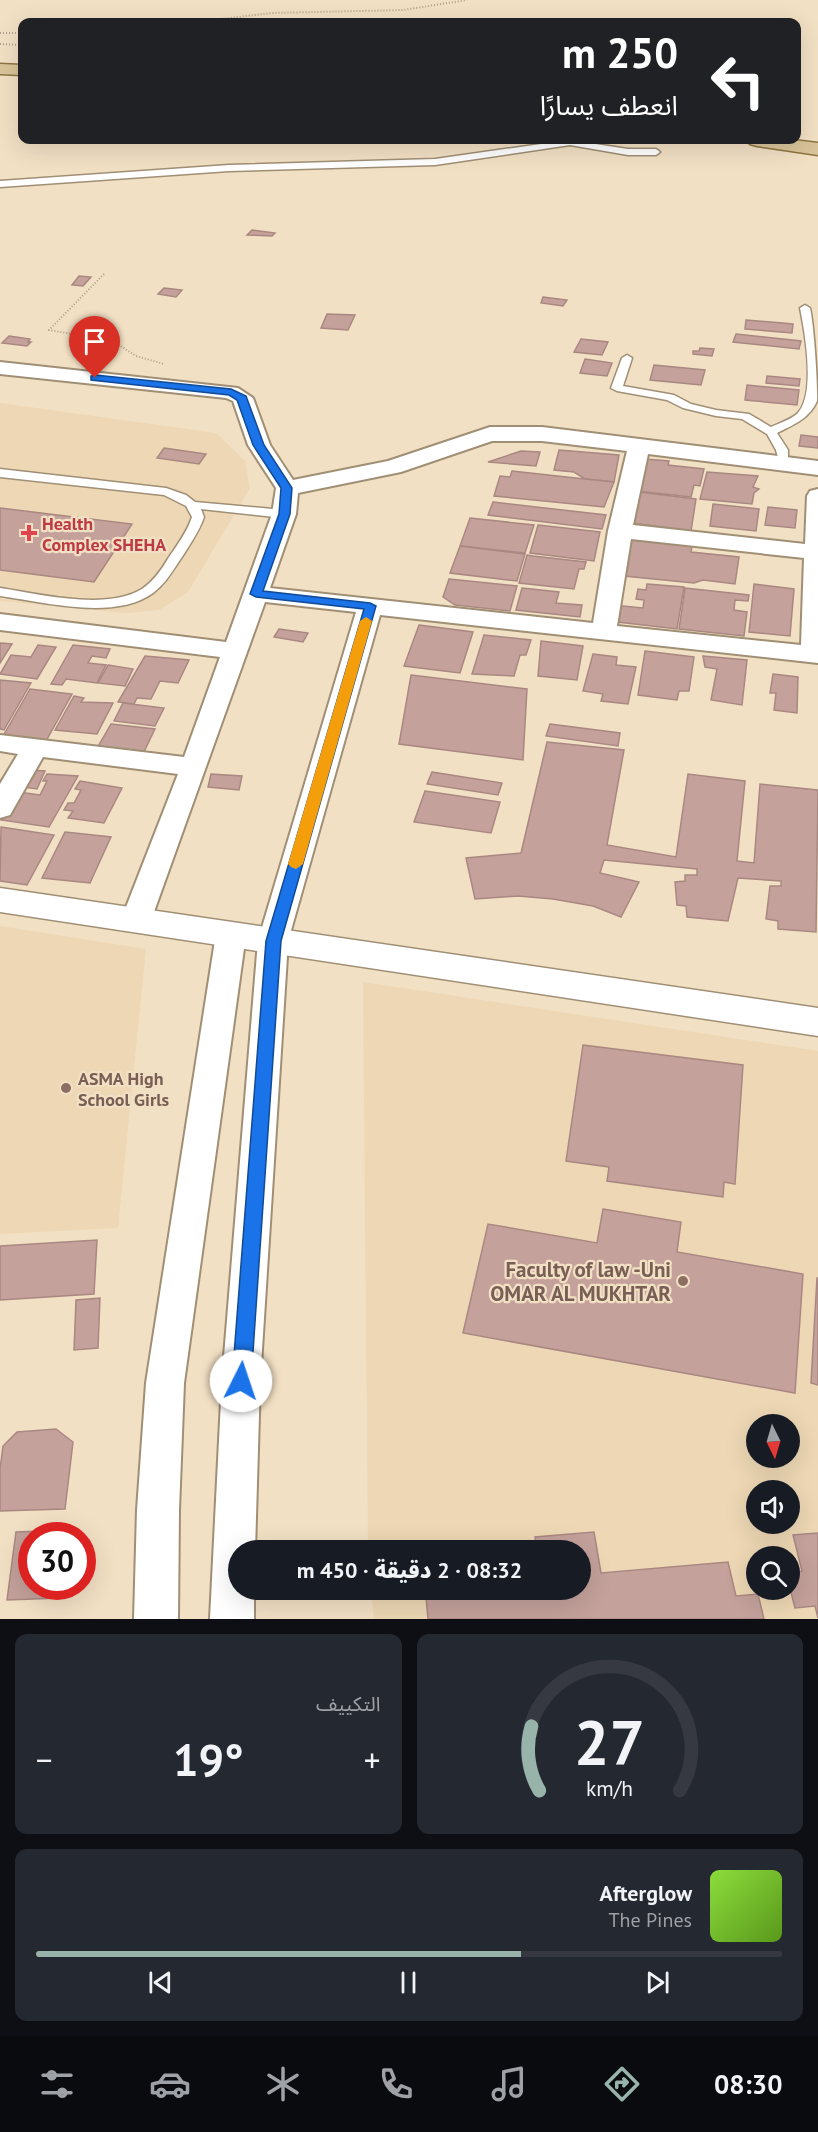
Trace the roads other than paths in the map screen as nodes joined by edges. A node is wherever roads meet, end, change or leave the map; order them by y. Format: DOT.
graph roads {
  1 [pos="0,69"];
  2 [pos="18,70"];
  3 [pos="556,144"];
  4 [pos="582,144"];
  5 [pos="784,144"];
  6 [pos="818,149"];
  7 [pos="656,152"];
  8 [pos="0,184"];
  9 [pos="805,308"];
  10 [pos="627,358"];
  11 [pos="0,368"];
  12 [pos="771,432"];
  13 [pos="639,445"];
  14 [pos="784,464"];
  15 [pos="818,468"];
  16 [pos="0,473"];
  17 [pos="287,488"];
  18 [pos="818,496"];
  19 [pos="193,506"];
  20 [pos="285,514"];
  21 [pos="818,523"];
  22 [pos="620,531"];
  23 [pos="816,552"];
  24 [pos="817,582"];
  25 [pos="0,591"];
  26 [pos="256,594"];
  27 [pos="370,606"];
  28 [pos="0,622"];
  29 [pos="604,631"];
  30 [pos="235,651"];
  31 [pos="816,654"];
  32 [pos="0,743"];
  33 [pos="35,747"];
  34 [pos="195,767"];
  35 [pos="0,809"];
  36 [pos="0,900"];
  37 [pos="136,920"];
  38 [pos="231,934"];
  39 [pos="273,941"];
  40 [pos="818,1022"];
  41 [pos="156,1619"];
  42 [pos="232,1619"];
  1 -- 2 [label="main road"];
  3 -- 8 [label="lane"];
  4 -- 7 [label="lane"];
  5 -- 6 [label="main road"];
  9 -- 12 [label="lane"];
  10 -- 12 [label="lane"];
  11 -- 17 [label="street"];
  12 -- 14 [label="lane"];
  13 -- 14 [label="street"];
  13 -- 17 [label="street"];
  13 -- 22 [label="street"];
  14 -- 15 [label="street"];
  16 -- 19 [label="lane"];
  17 -- 20 [label="street"];
  18 -- 21 [label="street"];
  19 -- 20 [label="lane"];
  19 -- 25 [label="lane"];
  20 -- 26 [label="street"];
  21 -- 23 [label="street"];
  22 -- 23 [label="street"];
  22 -- 29 [label="street"];
  23 -- 24 [label="street"];
  24 -- 31 [label="street"];
  26 -- 27 [label="street"];
  26 -- 30 [label="street"];
  27 -- 29 [label="street"];
  27 -- 39 [label="street"];
  28 -- 30 [label="street"];
  29 -- 31 [label="street"];
  30 -- 34 [label="street"];
  32 -- 33 [label="street"];
  33 -- 34 [label="street"];
  33 -- 35 [label="street"];
  34 -- 37 [label="street"];
  36 -- 37 [label="street"];
  37 -- 38 [label="street"];
  38 -- 39 [label="street"];
  38 -- 41 [label="street"];
  39 -- 40 [label="street"];
  39 -- 42 [label="street"];
}
